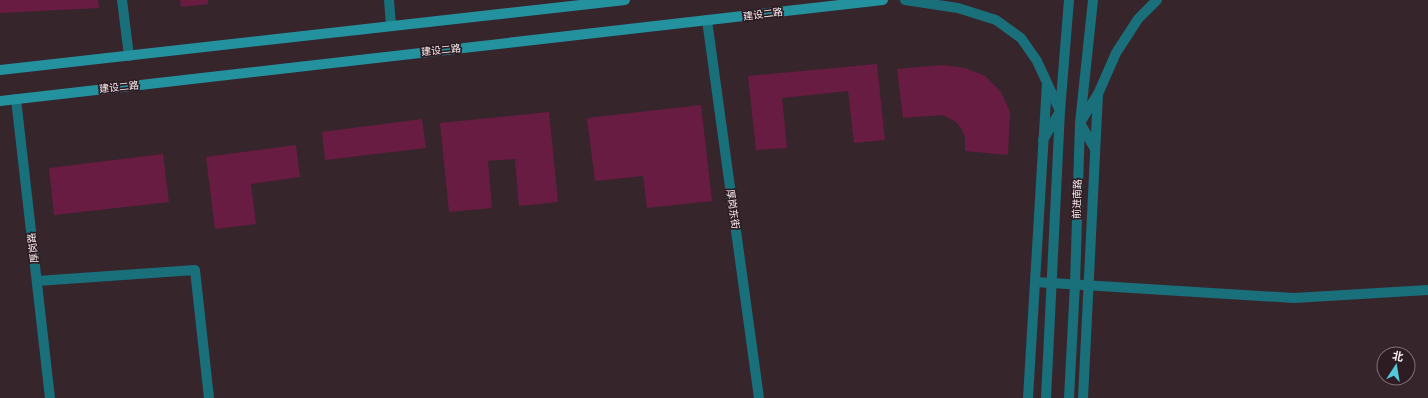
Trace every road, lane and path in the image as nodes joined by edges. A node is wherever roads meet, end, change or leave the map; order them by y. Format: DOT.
graph roads {
  1 [pos="122,0"];
  2 [pos="389,0"];
  3 [pos="625,0"];
  4 [pos="883,0"];
  5 [pos="905,0"];
  6 [pos="1069,0"];
  7 [pos="1093,0"];
  8 [pos="1157,0"];
  9 [pos="707,20"];
  10 [pos="390,26"];
  11 [pos="129,56"];
  12 [pos="0,70"];
  13 [pos="1047,83"];
  14 [pos="1098,94"];
  15 [pos="16,99"];
  16 [pos="0,101"];
  17 [pos="1060,111"];
  18 [pos="1080,123"];
  19 [pos="1043,140"];
  20 [pos="1095,149"];
  21 [pos="37,281"];
  22 [pos="1035,282"];
  23 [pos="1052,283"];
  24 [pos="1075,284"];
  25 [pos="1088,285"];
  26 [pos="1428,290"];
  27 [pos="50,398"];
  28 [pos="209,398"];
  29 [pos="759,398"];
  30 [pos="1028,398"];
  31 [pos="1046,398"];
  32 [pos="1068,398"];
  33 [pos="1083,398"];
  1 -- 11 [label="street"];
  2 -- 10 [label="street"];
  3 -- 10 [label="main road"];
  4 -- 9 [label="main road, 建设二路"];
  5 -- 13 [label="street"];
  6 -- 17 [label="street, 前进南路"];
  7 -- 18 [label="street, 前进南路"];
  8 -- 14 [label="street"];
  9 -- 15 [label="main road, 建设二路"];
  9 -- 29 [label="street, 厚岗东街"];
  10 -- 11 [label="main road"];
  11 -- 12 [label="main road"];
  13 -- 17 [label="street"];
  13 -- 19 [label="street"];
  14 -- 18 [label="street"];
  14 -- 20 [label="street, 前进南路"];
  15 -- 16 [label="main road, 建设二路"];
  15 -- 21 [label="street, 厚岗路"];
  17 -- 19 [label="street"];
  17 -- 23 [label="street, 前进南路"];
  18 -- 20 [label="street"];
  18 -- 24 [label="street, 前进南路"];
  19 -- 22 [label="street"];
  20 -- 25 [label="street, 前进南路"];
  21 -- 27 [label="street, 厚岗路"];
  21 -- 28 [label="street"];
  22 -- 23 [label="street"];
  22 -- 30 [label="street"];
  23 -- 24 [label="street"];
  23 -- 31 [label="street, 前进南路"];
  24 -- 25 [label="street"];
  24 -- 32 [label="street, 前进南路"];
  25 -- 26 [label="street"];
  25 -- 33 [label="street, 前进南路"];
}
